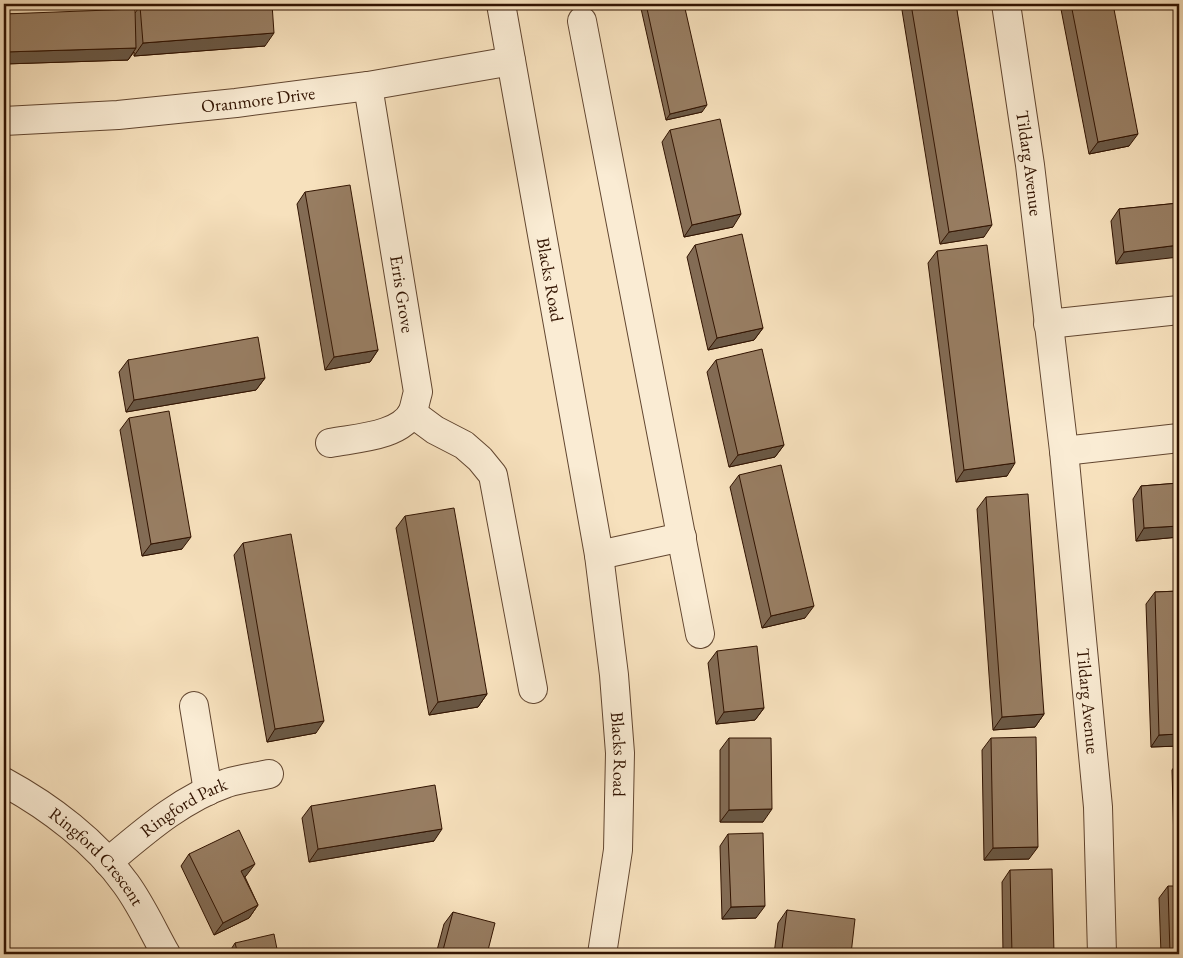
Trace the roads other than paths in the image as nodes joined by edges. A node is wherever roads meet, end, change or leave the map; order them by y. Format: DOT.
graph roads {
  1 [pos="501,4"];
  2 [pos="1006,4"];
  3 [pos="582,21"];
  4 [pos="511,61"];
  5 [pos="368,86"];
  6 [pos="4,120"];
  7 [pos="1179,310"];
  8 [pos="1048,324"];
  9 [pos="412,413"];
  10 [pos="1179,438"];
  11 [pos="330,443"];
  12 [pos="1064,451"];
  13 [pos="682,537"];
  14 [pos="599,554"];
  15 [pos="700,634"];
  16 [pos="533,689"];
  17 [pos="194,706"];
  18 [pos="269,774"];
  19 [pos="4,782"];
  20 [pos="208,791"];
  21 [pos="108,862"];
  22 [pos="166,954"];
  23 [pos="602,954"];
  24 [pos="1102,954"];
  1 -- 4 [label="street, Blacks Road"];
  2 -- 8 [label="street, Tildarg Avenue"];
  3 -- 13 [label="street"];
  4 -- 5 [label="street, Oranmore Drive"];
  4 -- 14 [label="street, Blacks Road"];
  5 -- 6 [label="street, Oranmore Drive"];
  5 -- 9 [label="street, Erris Grove"];
  7 -- 8 [label="street"];
  8 -- 12 [label="street, Tildarg Avenue"];
  9 -- 11 [label="street"];
  9 -- 16 [label="street"];
  10 -- 12 [label="street"];
  12 -- 24 [label="street, Tildarg Avenue"];
  13 -- 14 [label="street"];
  13 -- 15 [label="street"];
  14 -- 23 [label="street, Blacks Road"];
  17 -- 20 [label="street"];
  18 -- 20 [label="street, Ringford Park"];
  19 -- 21 [label="street, Ringford Crescent"];
  20 -- 21 [label="street, Ringford Park"];
  21 -- 22 [label="street, Ringford Crescent"];
}
